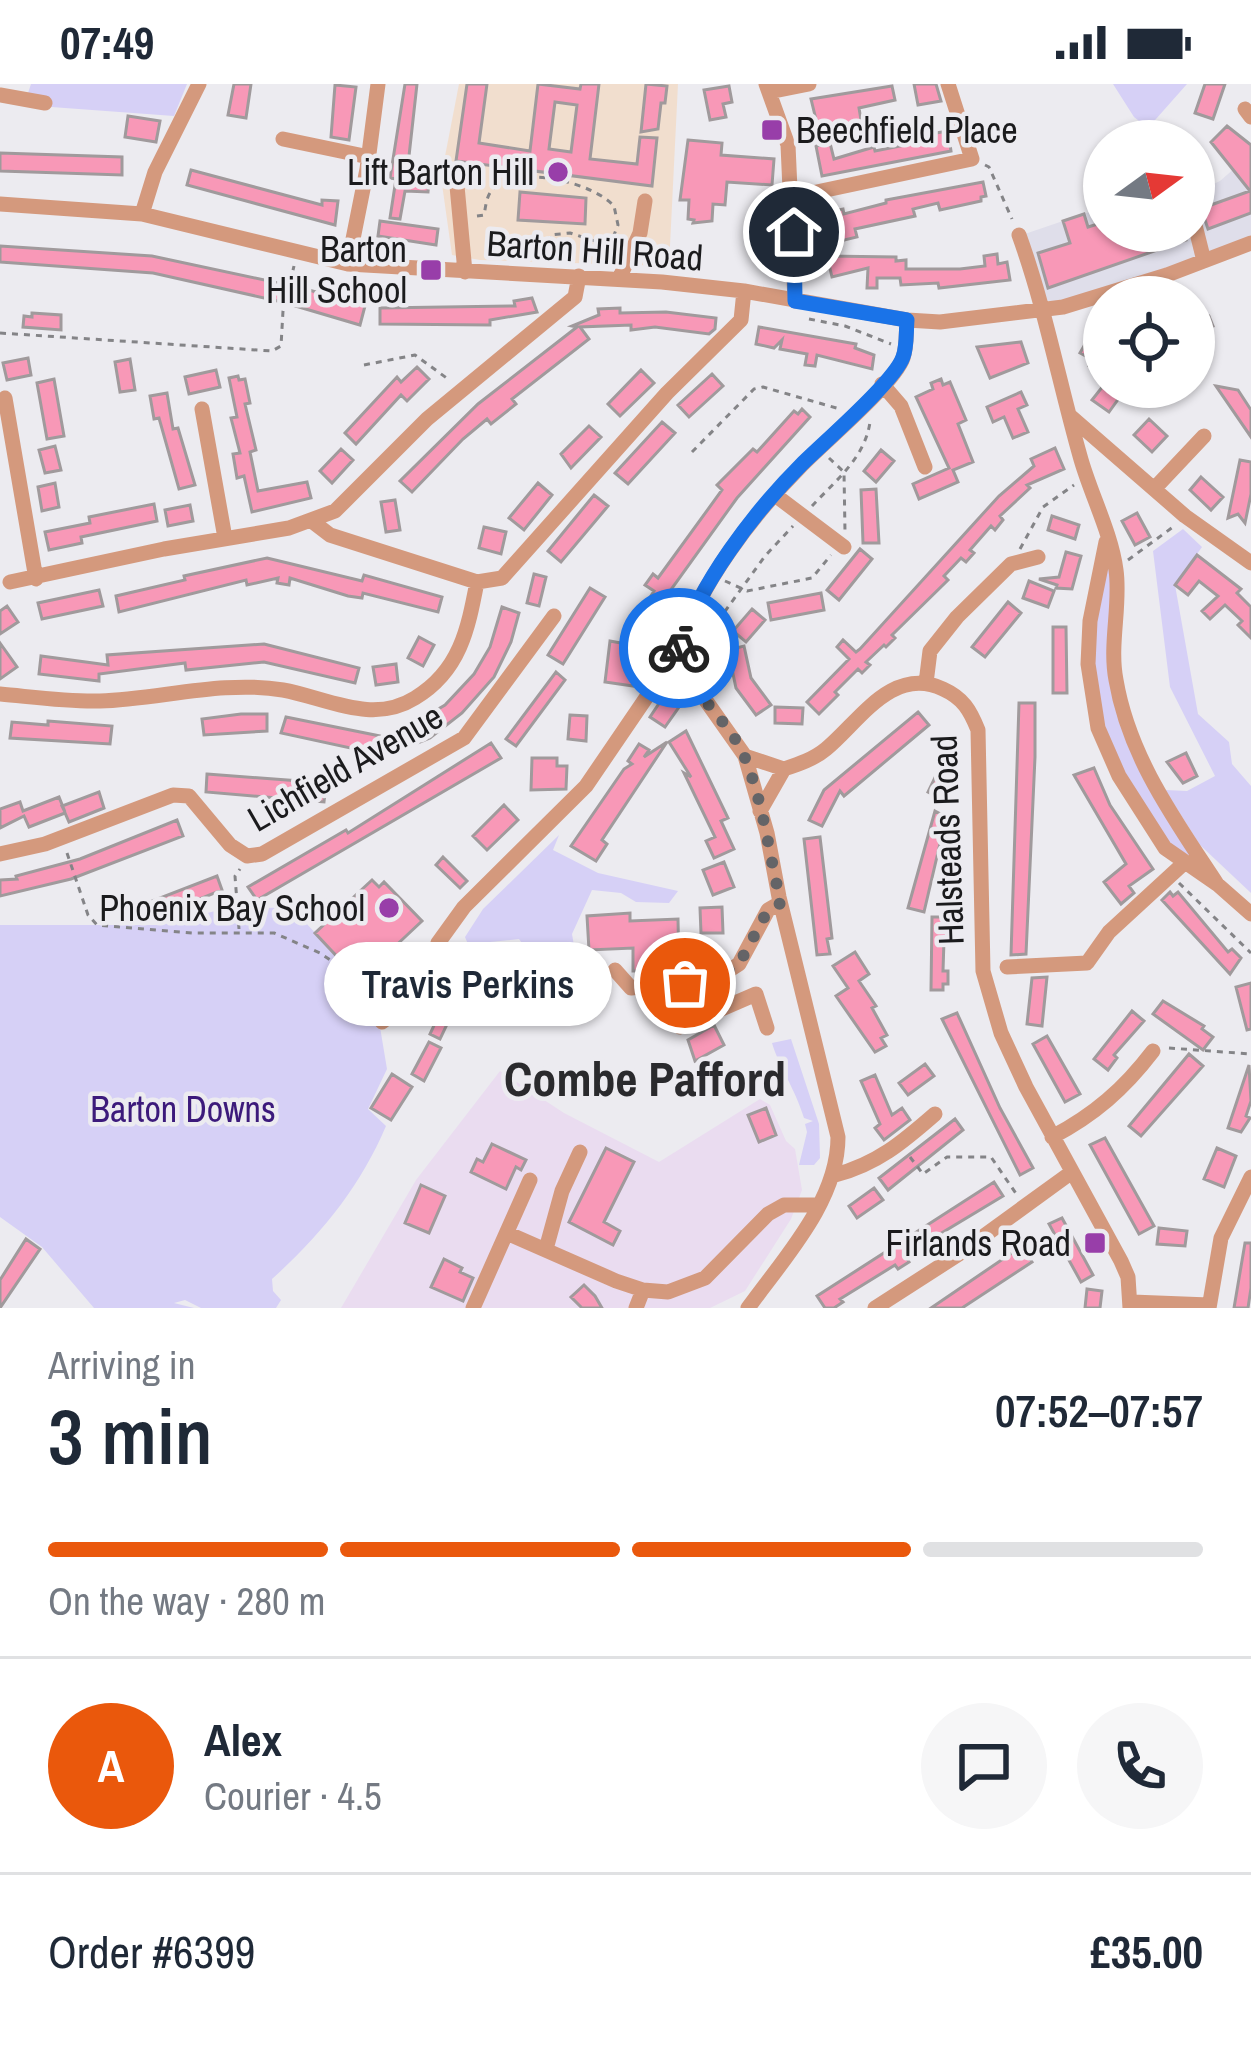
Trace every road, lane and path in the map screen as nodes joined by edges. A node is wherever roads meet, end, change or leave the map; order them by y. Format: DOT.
graph roads {
  1 [pos="200,84"];
  2 [pos="379,84"];
  3 [pos="809,84"];
  4 [pos="948,84"];
  5 [pos="768,88"];
  6 [pos="0,95"];
  7 [pos="45,103"];
  8 [pos="283,139"];
  9 [pos="369,157"];
  10 [pos="972,159"];
  11 [pos="457,186"];
  12 [pos="793,197"];
  13 [pos="645,201"];
  14 [pos="0,204"];
  15 [pos="142,214"];
  16 [pos="460,218"];
  17 [pos="1018,235"];
  18 [pos="1251,243"];
  19 [pos="297,248"];
  20 [pos="1202,252"];
  21 [pos="1204,261"];
  22 [pos="349,264"];
  23 [pos="465,272"];
  24 [pos="543,275"];
  25 [pos="579,276"];
  26 [pos="619,279"];
  27 [pos="744,291"];
  28 [pos="798,309"];
  29 [pos="1042,313"];
  30 [pos="907,320"];
  31 [pos="0,333"];
  32 [pos="904,349"];
  33 [pos="364,365"];
  34 [pos="882,384"];
  35 [pos="460,391"];
  36 [pos="5,398"];
  37 [pos="202,409"];
  38 [pos="1070,416"];
  39 [pos="850,420"];
  40 [pos="1204,436"];
  41 [pos="819,449"];
  42 [pos="692,452"];
  43 [pos="925,467"];
  44 [pos="1088,481"];
  45 [pos="1154,489"];
  46 [pos="776,495"];
  47 [pos="1185,515"];
  48 [pos="314,522"];
  49 [pos="225,538"];
  50 [pos="1106,541"];
  51 [pos="842,545"];
  52 [pos="1038,556"];
  53 [pos="1018,562"];
  54 [pos="1251,563"];
  55 [pos="1115,565"];
  56 [pos="717,575"];
  57 [pos="36,579"];
  58 [pos="10,582"];
  59 [pos="477,582"];
  60 [pos="554,616"];
  61 [pos="678,651"];
  62 [pos="926,683"];
  63 [pos="0,694"];
  64 [pos="745,756"];
  65 [pos="784,769"];
  66 [pos="760,811"];
  67 [pos="62,838"];
  68 [pos="0,854"];
  69 [pos="248,856"];
  70 [pos="1183,864"];
  71 [pos="1217,884"];
  72 [pos="1185,888"];
  73 [pos="781,903"];
  74 [pos="1251,914"];
  75 [pos="239,931"];
  76 [pos="691,942"];
  77 [pos="1251,953"];
  78 [pos="1007,968"];
  79 [pos="615,970"];
  80 [pos="700,987"];
  81 [pos="719,1010"];
  82 [pos="385,1019"];
  83 [pos="680,1027"];
  84 [pos="766,1028"];
  85 [pos="727,1030"];
  86 [pos="1153,1051"];
  87 [pos="1251,1054"];
  88 [pos="935,1114"];
  89 [pos="1052,1137"];
  90 [pos="896,1149"];
  91 [pos="580,1152"];
  92 [pos="1072,1172"];
  93 [pos="835,1175"];
  94 [pos="1251,1177"];
  95 [pos="530,1180"];
  96 [pos="818,1205"];
  97 [pos="1025,1206"];
  98 [pos="507,1233"];
  99 [pos="546,1249"];
  100 [pos="643,1290"];
  101 [pos="1131,1305"];
  102 [pos="1209,1306"];
  103 [pos="473,1308"];
  104 [pos="635,1308"];
  105 [pos="748,1308"];
  106 [pos="875,1308"];
  1 -- 15 [label="street"];
  2 -- 9 [label="street"];
  3 -- 5 [label="street"];
  4 -- 10 [label="street"];
  5 -- 12 [label="street"];
  6 -- 7 [label="street"];
  8 -- 9 [label="street"];
  9 -- 22 [label="street"];
  10 -- 12 [label="street"];
  10 -- 17 [label="path"];
  11 -- 16 [label="street"];
  12 -- 28 [label="street"];
  13 -- 26 [label="street"];
  14 -- 15 [label="street, Barton Hill Road"];
  15 -- 19 [label="street, Barton Hill Road"];
  16 -- 23 [label="street"];
  16 -- 24 [label="path"];
  17 -- 29 [label="street"];
  18 -- 21 [label="street, Barton Hill Road"];
  19 -- 22 [label="street, Barton Hill Road"];
  19 -- 31 [label="path"];
  20 -- 21 [label="street"];
  21 -- 29 [label="street, Barton Hill Road"];
  22 -- 23 [label="street, Barton Hill Road"];
  23 -- 24 [label="street, Barton Hill Road"];
  24 -- 25 [label="street, Barton Hill Road"];
  25 -- 26 [label="street, Barton Hill Road"];
  25 -- 35 [label="street"];
  26 -- 27 [label="street, Barton Hill Road"];
  27 -- 28 [label="street, Barton Hill Road"];
  27 -- 59 [label="street"];
  28 -- 30 [label="street, Barton Hill Road"];
  28 -- 32 [label="path"];
  29 -- 30 [label="street, Barton Hill Road"];
  29 -- 38 [label="street"];
  30 -- 32 [label="street"];
  32 -- 34 [label="street"];
  33 -- 35 [label="path"];
  34 -- 39 [label="street"];
  34 -- 43 [label="street"];
  35 -- 48 [label="street"];
  36 -- 57 [label="street"];
  37 -- 49 [label="street"];
  38 -- 44 [label="street"];
  38 -- 45 [label="street"];
  39 -- 41 [label="street"];
  39 -- 42 [label="path"];
  40 -- 45 [label="street"];
  41 -- 46 [label="street"];
  41 -- 51 [label="path"];
  44 -- 50 [label="street"];
  44 -- 53 [label="path"];
  45 -- 47 [label="street"];
  46 -- 51 [label="street"];
  46 -- 56 [label="street"];
  47 -- 54 [label="street"];
  47 -- 55 [label="path"];
  48 -- 49 [label="street"];
  48 -- 59 [label="street"];
  49 -- 57 [label="street"];
  50 -- 55 [label="street"];
  50 -- 70 [label="street"];
  51 -- 56 [label="path"];
  52 -- 53 [label="street"];
  53 -- 62 [label="street"];
  55 -- 71 [label="street"];
  56 -- 61 [label="street"];
  57 -- 58 [label="street"];
  59 -- 63 [label="street"];
  60 -- 69 [label="street, Lichfield Avenue"];
  61 -- 64 [label="street"];
  61 -- 82 [label="street"];
  62 -- 65 [label="street, Halsteads Road"];
  62 -- 89 [label="street, Halsteads Road"];
  64 -- 65 [label="street"];
  64 -- 66 [label="street"];
  65 -- 66 [label="street"];
  66 -- 73 [label="street"];
  67 -- 68 [label="street, Lichfield Avenue"];
  67 -- 69 [label="street, Lichfield Avenue"];
  67 -- 75 [label="path"];
  69 -- 75 [label="path"];
  70 -- 71 [label="street"];
  70 -- 78 [label="street"];
  71 -- 74 [label="street"];
  72 -- 77 [label="path"];
  73 -- 80 [label="street"];
  73 -- 93 [label="street"];
  75 -- 82 [label="path"];
  76 -- 80 [label="street"];
  79 -- 80 [label="street"];
  80 -- 81 [label="street"];
  80 -- 83 [label="street"];
  81 -- 84 [label="street"];
  81 -- 85 [label="street"];
  86 -- 87 [label="path"];
  86 -- 89 [label="street"];
  88 -- 90 [label="street"];
  89 -- 92 [label="street, Halsteads Road"];
  90 -- 93 [label="street"];
  90 -- 97 [label="path"];
  91 -- 99 [label="street"];
  92 -- 97 [label="street"];
  92 -- 101 [label="street, Halsteads Road"];
  93 -- 96 [label="street"];
  94 -- 102 [label="street"];
  95 -- 98 [label="street"];
  96 -- 100 [label="street"];
  96 -- 105 [label="street"];
  97 -- 106 [label="street"];
  98 -- 99 [label="street"];
  98 -- 103 [label="street"];
  99 -- 100 [label="street"];
  100 -- 104 [label="street"];
  101 -- 102 [label="street, Halsteads Road"];
}
